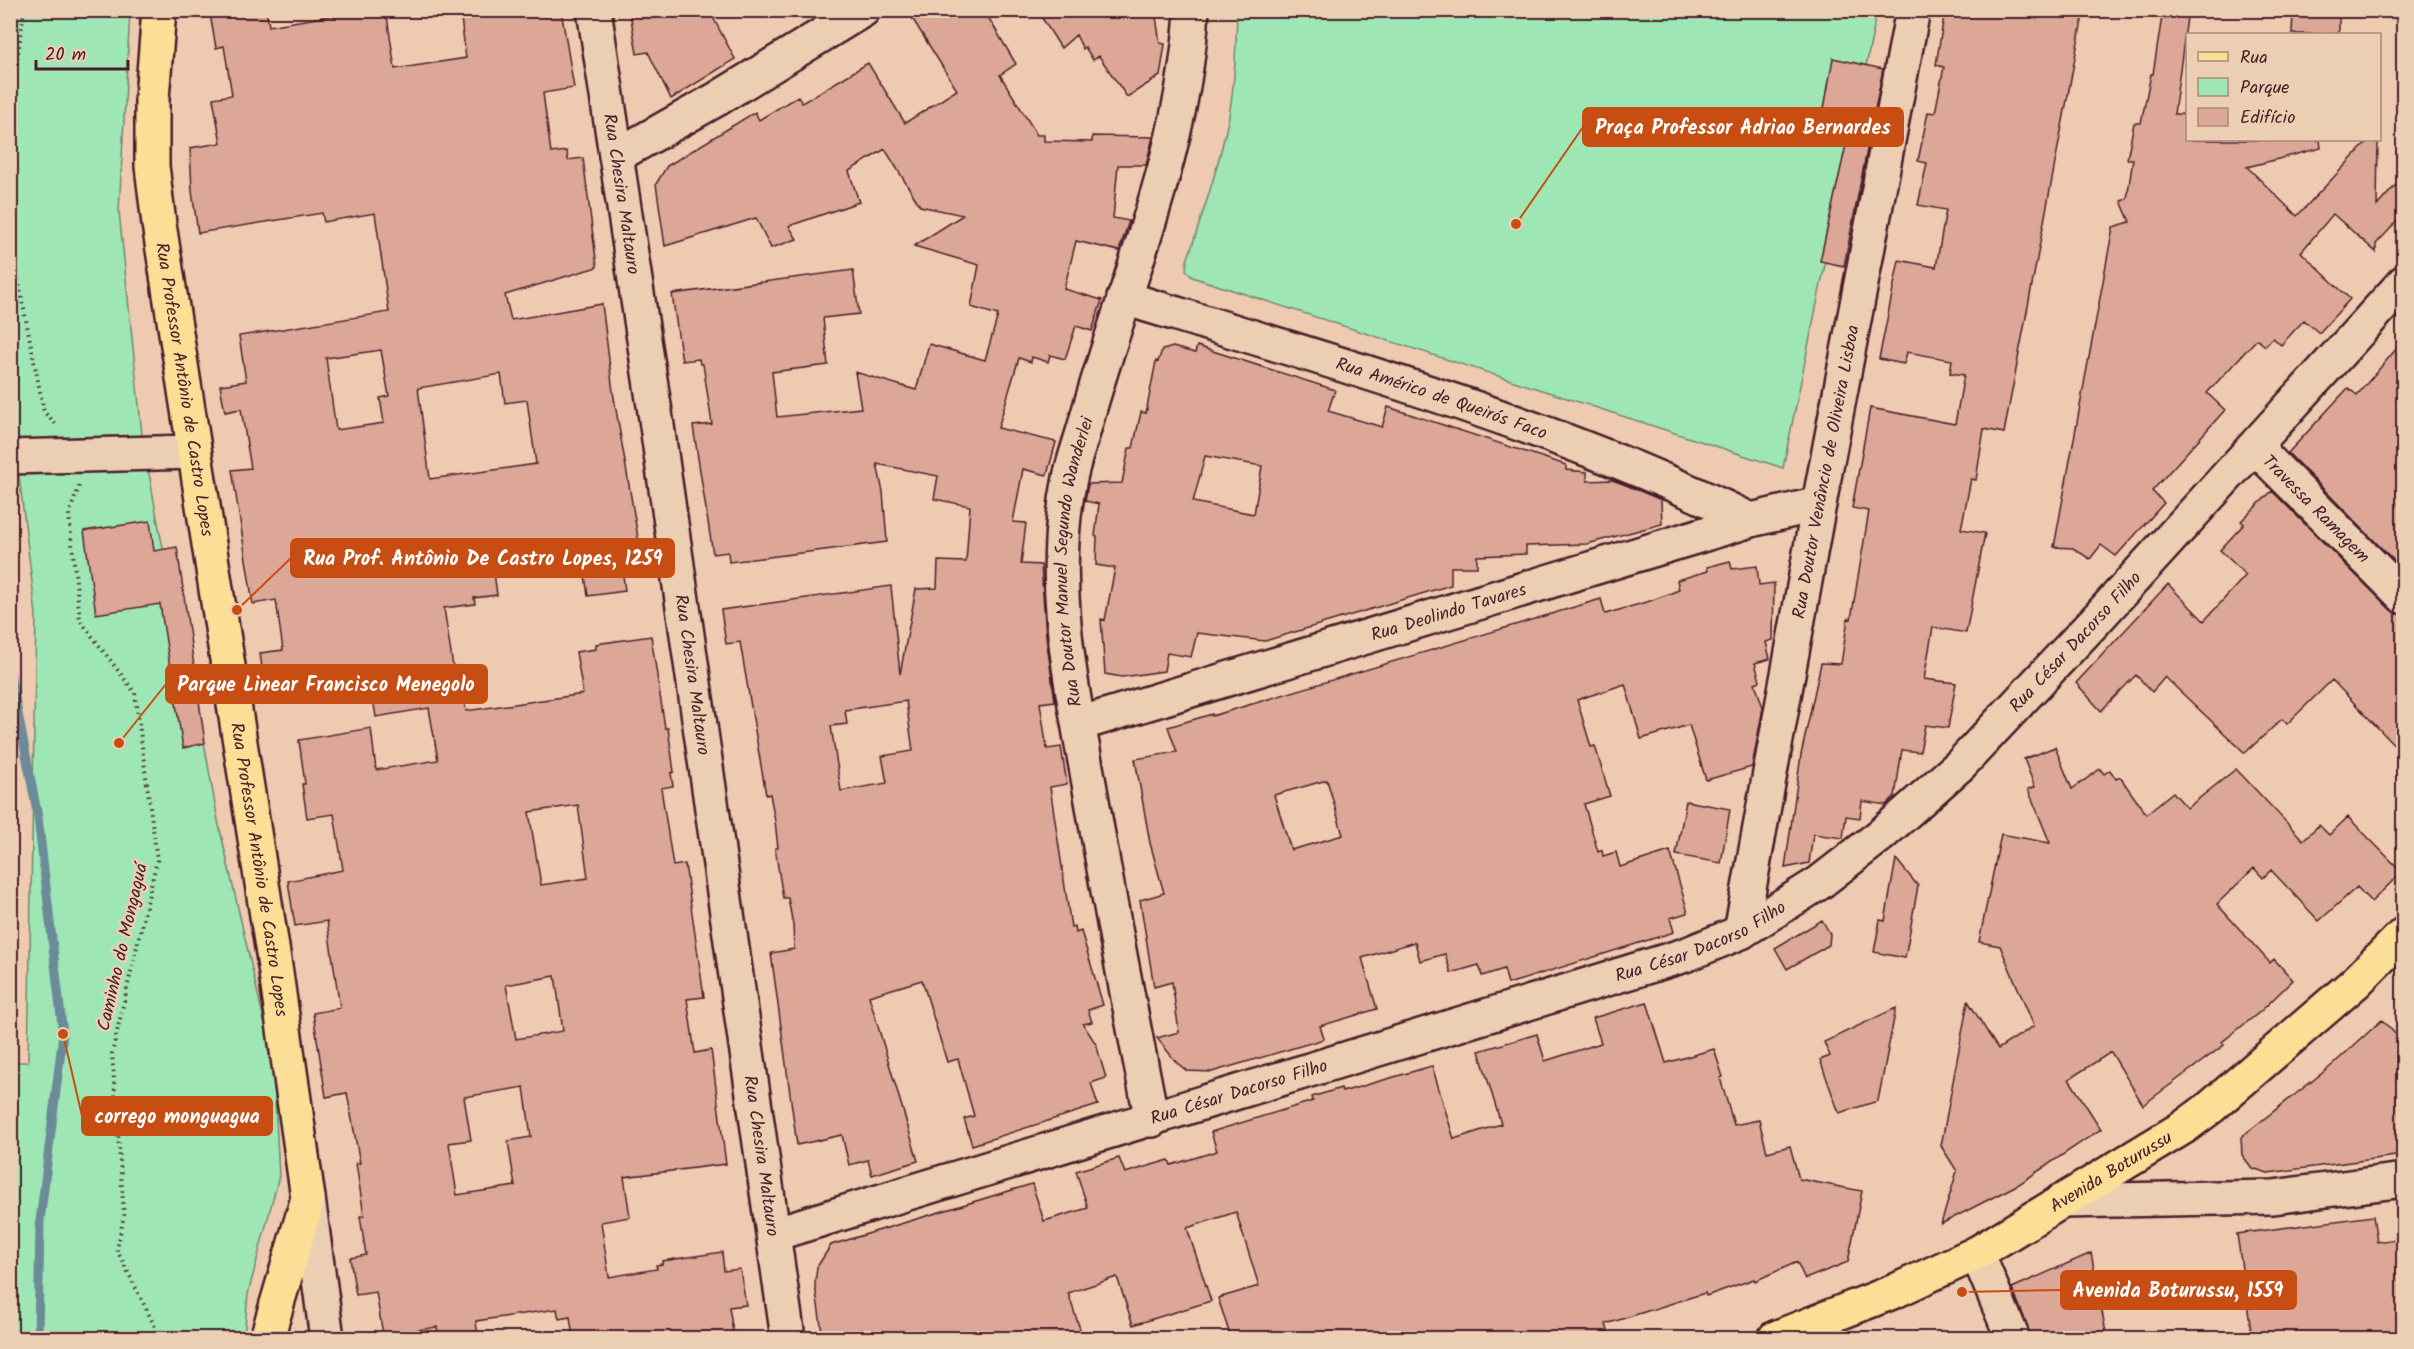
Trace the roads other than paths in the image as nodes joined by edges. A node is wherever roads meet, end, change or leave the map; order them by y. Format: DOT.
graph roads {
  1 [pos="159,10"];
  2 [pos="594,10"];
  3 [pos="863,10"];
  4 [pos="1192,10"];
  5 [pos="1913,10"];
  6 [pos="616,156"];
  7 [pos="2403,282"];
  8 [pos="1124,298"];
  9 [pos="2255,447"];
  10 [pos="194,452"];
  11 [pos="12,458"];
  12 [pos="1819,504"];
  13 [pos="1751,520"];
  14 [pos="2403,597"];
  15 [pos="1079,724"];
  16 [pos="1742,932"];
  17 [pos="2403,934"];
  18 [pos="1152,1120"];
  19 [pos="2403,1180"];
  20 [pos="308,1198"];
  21 [pos="2061,1201"];
  22 [pos="774,1234"];
  23 [pos="1977,1253"];
  24 [pos="2011,1334"];
  25 [pos="267,1338"];
  26 [pos="327,1338"];
  27 [pos="788,1338"];
  28 [pos="1775,1338"];
  1 -- 10 [label="main road, Rua Professor Antônio de Castro Lopes"];
  2 -- 6 [label="street, Rua Chesira Maltauro"];
  3 -- 6 [label="street"];
  4 -- 8 [label="street, Rua Doutor Manuel Segundo Wanderlei"];
  5 -- 12 [label="street, Rua Doutor Venâncio de Oliveira Lisboa"];
  6 -- 22 [label="street, Rua Chesira Maltauro"];
  7 -- 9 [label="street, Rua César Dacorso Filho"];
  8 -- 13 [label="street, Rua Américo de Queirós Faco"];
  8 -- 15 [label="street, Rua Doutor Manuel Segundo Wanderlei"];
  9 -- 14 [label="street, Travessa Ramagem"];
  9 -- 16 [label="street, Rua César Dacorso Filho"];
  10 -- 11 [label="street"];
  10 -- 20 [label="main road, Rua Professor Antônio de Castro Lopes"];
  12 -- 13 [label="street, Rua Deolindo Tavares"];
  12 -- 16 [label="street, Rua Doutor Venâncio de Oliveira Lisboa"];
  13 -- 15 [label="street, Rua Deolindo Tavares"];
  15 -- 18 [label="street, Rua Doutor Manuel Segundo Wanderlei"];
  16 -- 18 [label="street, Rua César Dacorso Filho"];
  17 -- 21 [label="main road, Avenida Boturussu"];
  18 -- 22 [label="street, Rua César Dacorso Filho"];
  19 -- 21 [label="street"];
  20 -- 25 [label="main road"];
  20 -- 26 [label="street, Rua Professor Antônio de Castro Lopes"];
  21 -- 23 [label="main road, Avenida Boturussu"];
  22 -- 27 [label="street, Rua Chesira Maltauro"];
  23 -- 24 [label="street"];
  23 -- 28 [label="main road, Avenida Boturussu"];
}
